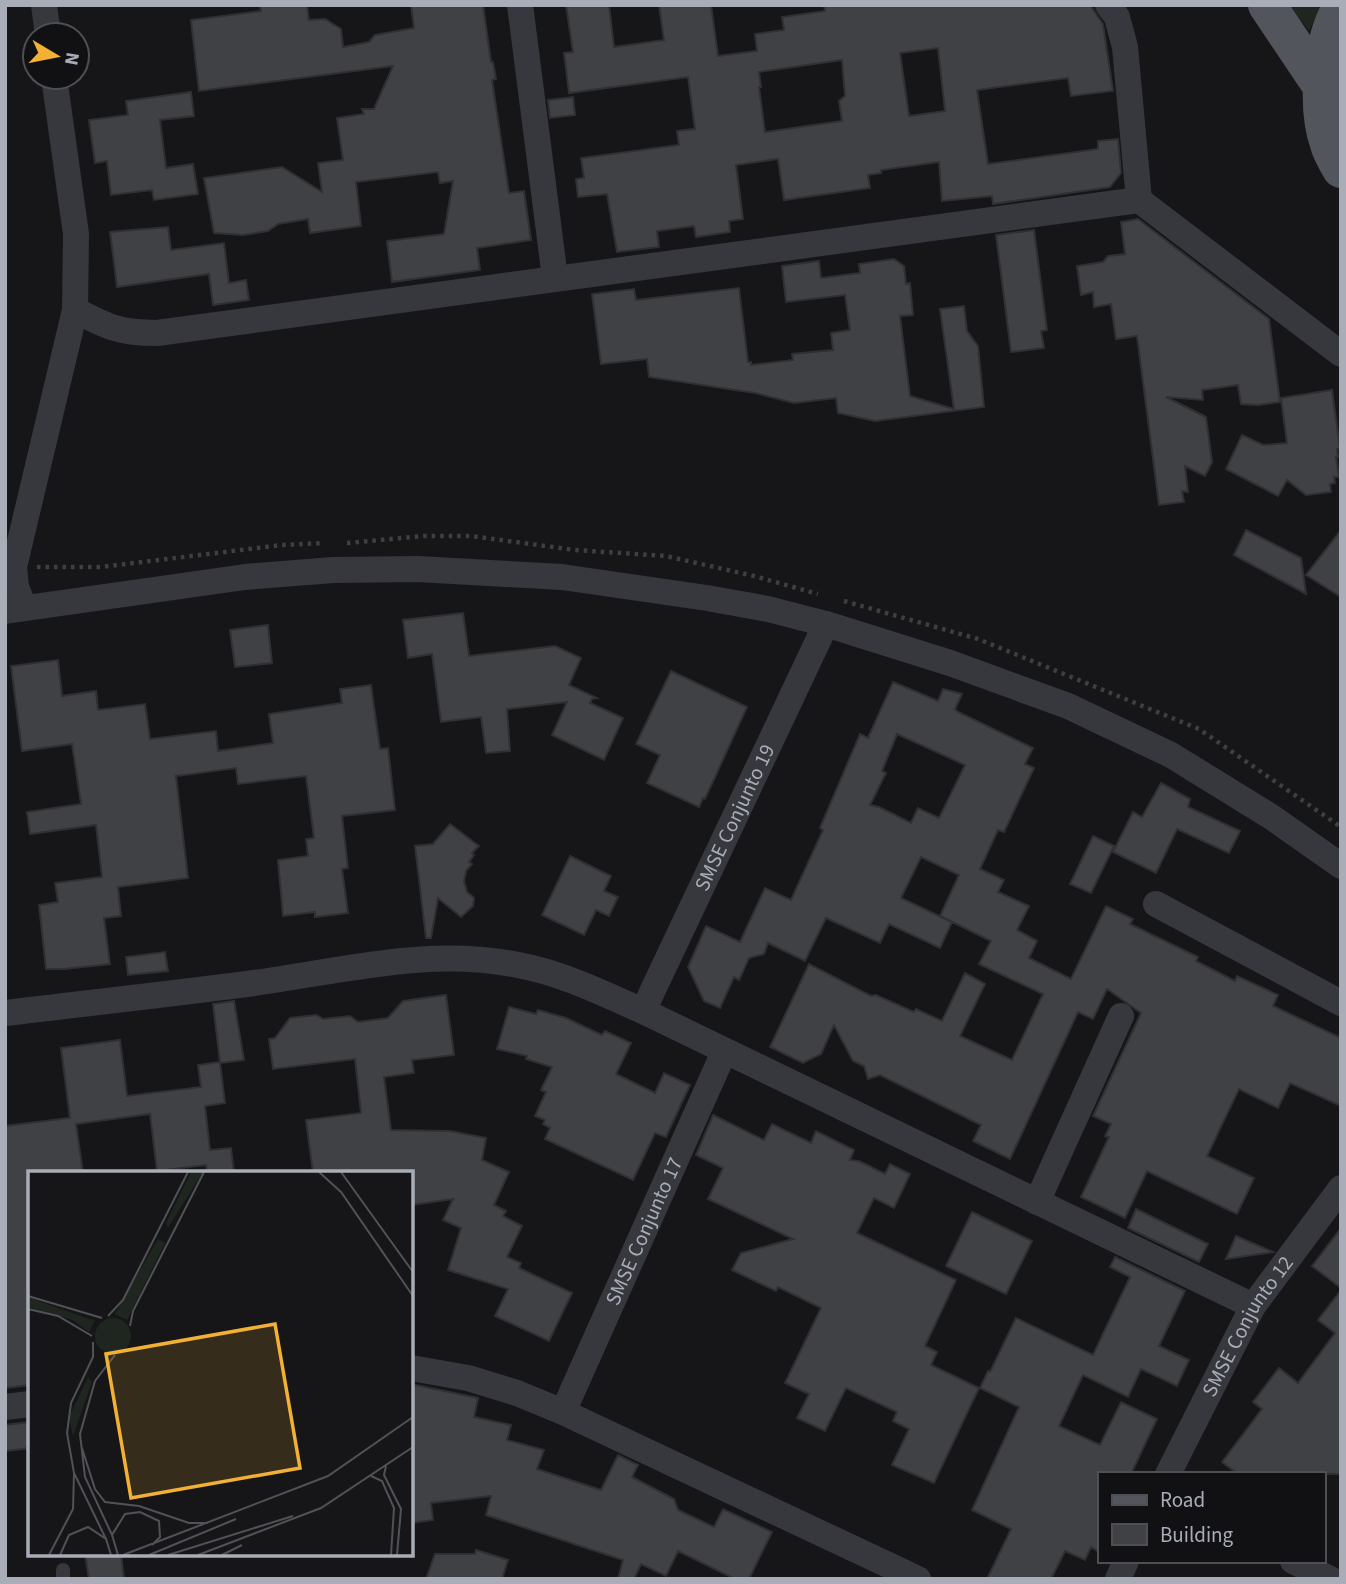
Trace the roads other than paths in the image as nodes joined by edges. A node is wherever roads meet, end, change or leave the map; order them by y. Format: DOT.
graph roads {
  1 [pos="520,5"];
  2 [pos="1108,5"];
  3 [pos="1267,5"];
  4 [pos="1341,8"];
  5 [pos="1321,84"];
  6 [pos="56,91"];
  7 [pos="1341,169"];
  8 [pos="1139,200"];
  9 [pos="555,278"];
  10 [pos="75,310"];
  11 [pos="1341,354"];
  12 [pos="15,609"];
  13 [pos="827,624"];
  14 [pos="1341,866"];
  15 [pos="1156,904"];
  16 [pos="1341,1003"];
  17 [pos="643,1011"];
  18 [pos="5,1013"];
  19 [pos="1121,1016"];
  20 [pos="724,1052"];
  21 [pos="1341,1188"];
  22 [pos="1037,1202"];
  23 [pos="1253,1306"];
  24 [pos="413,1368"];
  25 [pos="28,1404"];
  26 [pos="5,1407"];
  27 [pos="563,1412"];
  28 [pos="1169,1472"];
  29 [pos="1125,1563"];
  30 [pos="1297,1563"];
  31 [pos="918,1579"];
  32 [pos="1118,1579"];
  33 [pos="1330,1579"];
  1 -- 9 [label="street"];
  2 -- 8 [label="street"];
  3 -- 5 [label="main road"];
  4 -- 5 [label="main road"];
  5 -- 7 [label="main road"];
  6 -- 10 [label="street"];
  8 -- 9 [label="street"];
  8 -- 11 [label="street"];
  9 -- 10 [label="street"];
  10 -- 12 [label="street"];
  12 -- 13 [label="street"];
  13 -- 14 [label="street"];
  13 -- 17 [label="street, SMSE Conjunto 19"];
  15 -- 16 [label="street"];
  17 -- 18 [label="street"];
  17 -- 20 [label="street"];
  19 -- 22 [label="street"];
  20 -- 22 [label="street"];
  20 -- 27 [label="street, SMSE Conjunto 17"];
  21 -- 23 [label="street, SMSE Conjunto 12"];
  22 -- 23 [label="street"];
  23 -- 28 [label="street, SMSE Conjunto 12"];
  24 -- 27 [label="street"];
  25 -- 26 [label="street"];
  27 -- 31 [label="street"];
  29 -- 32 [label="street"];
  30 -- 33 [label="street"];
}
